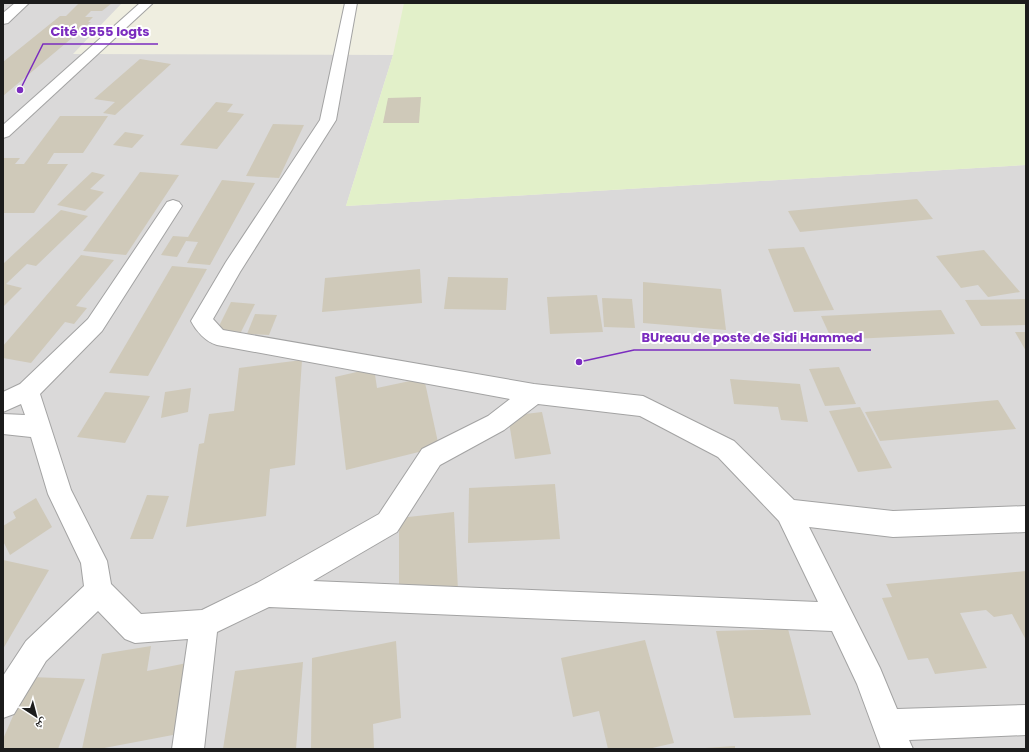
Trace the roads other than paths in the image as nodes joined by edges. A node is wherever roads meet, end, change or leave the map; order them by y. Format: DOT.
graph roads {
  1 [pos="23,3"];
  2 [pos="147,3"];
  3 [pos="351,3"];
  4 [pos="3,20"];
  5 [pos="3,133"];
  6 [pos="174,206"];
  7 [pos="28,391"];
  8 [pos="534,394"];
  9 [pos="3,402"];
  10 [pos="3,424"];
  11 [pos="40,426"];
  12 [pos="788,512"];
  13 [pos="1026,519"];
  14 [pos="98,591"];
  15 [pos="267,593"];
  16 [pos="838,617"];
  17 [pos="204,624"];
  18 [pos="3,703"];
  19 [pos="1026,720"];
  20 [pos="893,737"];
  21 [pos="188,749"];
  1 -- 4 [label="street"];
  2 -- 5 [label="street"];
  3 -- 8 [label="street"];
  6 -- 7 [label="street"];
  7 -- 9 [label="street"];
  7 -- 11 [label="street"];
  8 -- 12 [label="street"];
  8 -- 15 [label="street"];
  10 -- 11 [label="street"];
  11 -- 14 [label="street"];
  12 -- 13 [label="street"];
  12 -- 16 [label="street"];
  14 -- 17 [label="street"];
  14 -- 18 [label="street"];
  15 -- 16 [label="street"];
  15 -- 17 [label="street"];
  16 -- 20 [label="street"];
  17 -- 21 [label="street"];
  19 -- 20 [label="street"];
}
